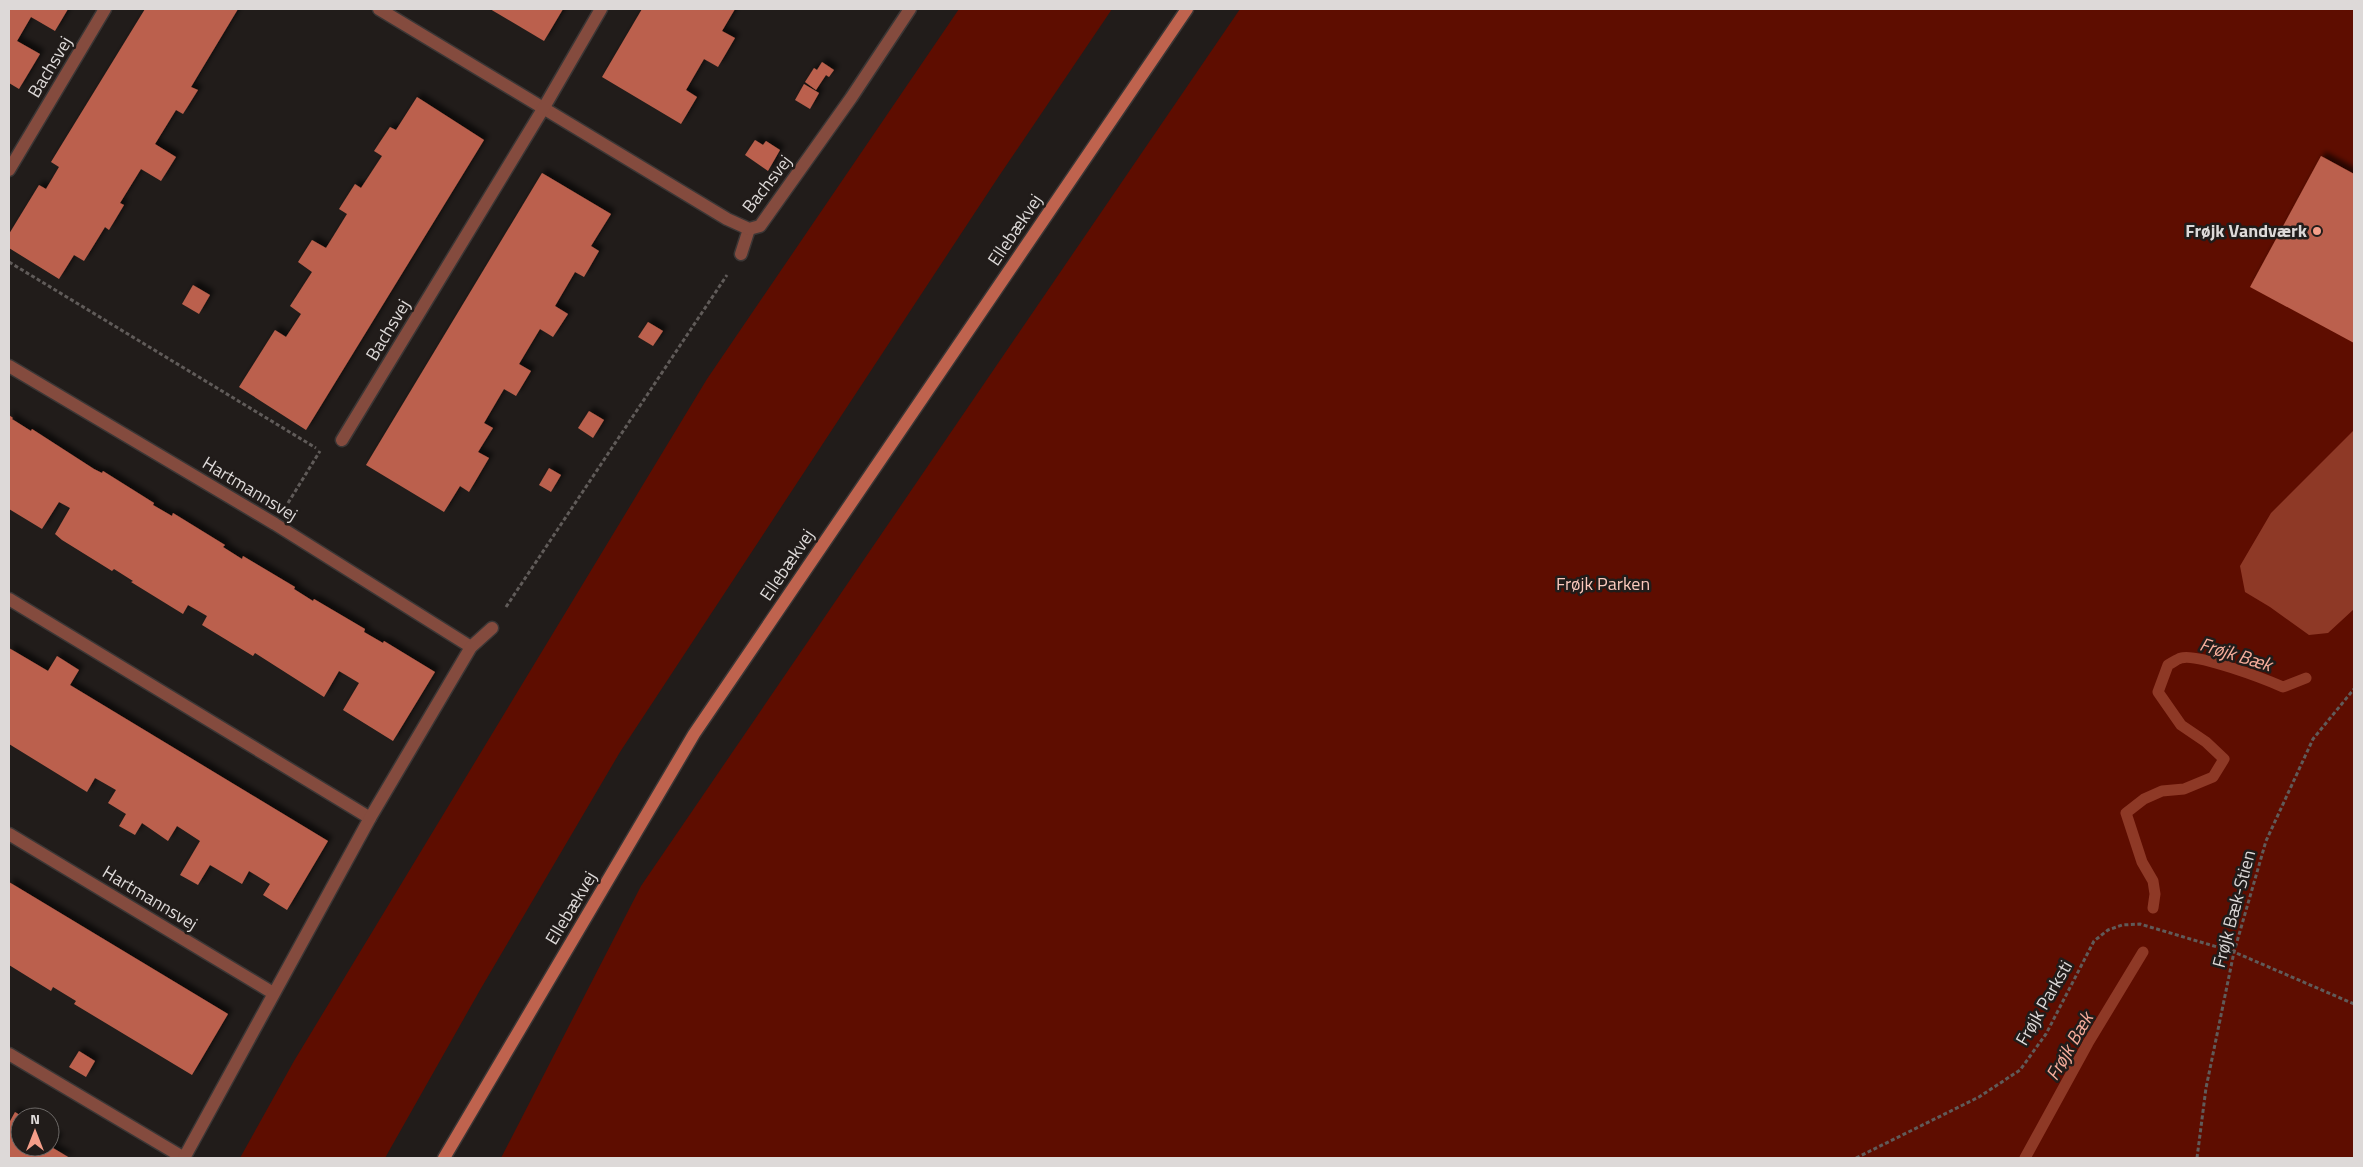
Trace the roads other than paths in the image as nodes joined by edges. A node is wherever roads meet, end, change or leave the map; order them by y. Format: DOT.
graph roads {
  1 [pos="105,9"];
  2 [pos="378,9"];
  3 [pos="601,9"];
  4 [pos="910,9"];
  5 [pos="1187,9"];
  6 [pos="543,109"];
  7 [pos="9,170"];
  8 [pos="749,229"];
  9 [pos="741,254"];
  10 [pos="9,366"];
  11 [pos="342,440"];
  12 [pos="9,599"];
  13 [pos="492,628"];
  14 [pos="471,647"];
  15 [pos="370,818"];
  16 [pos="9,834"];
  17 [pos="273,993"];
  18 [pos="9,1054"];
  19 [pos="184,1158"];
  20 [pos="444,1158"];
  1 -- 7 [label="street, Bachsvej"];
  2 -- 6 [label="street, Bachsvej"];
  3 -- 6 [label="street, Bachsvej"];
  4 -- 8 [label="street, Bachsvej"];
  5 -- 20 [label="street, Ellebækvej"];
  6 -- 8 [label="street, Bachsvej"];
  6 -- 11 [label="street, Bachsvej"];
  8 -- 9 [label="street"];
  10 -- 14 [label="street, Hartmannsvej"];
  12 -- 15 [label="street"];
  13 -- 14 [label="street"];
  14 -- 15 [label="street"];
  15 -- 17 [label="street"];
  16 -- 17 [label="street, Hartmannsvej"];
  17 -- 19 [label="street"];
  18 -- 19 [label="street"];
}
